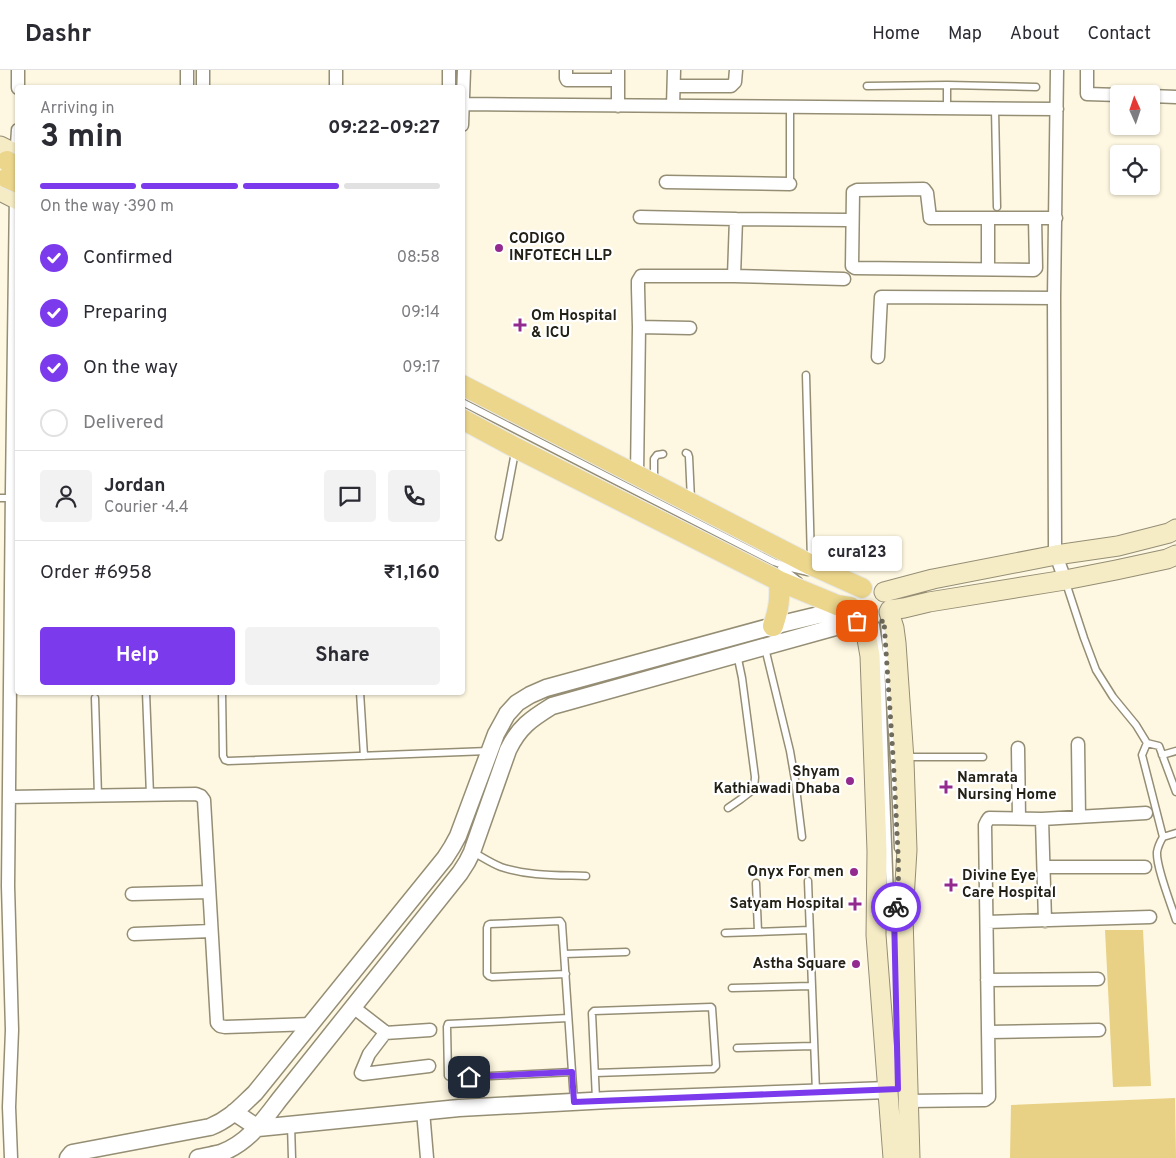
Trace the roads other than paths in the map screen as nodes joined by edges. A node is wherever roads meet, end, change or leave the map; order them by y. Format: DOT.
graph roads {
  1 [pos="18,70"];
  2 [pos="187,70"];
  3 [pos="203,70"];
  4 [pos="336,70"];
  5 [pos="450,70"];
  6 [pos="464,70"];
  7 [pos="566,70"];
  8 [pos="674,70"];
  9 [pos="736,70"];
  10 [pos="1057,70"];
  11 [pos="1087,70"];
  12 [pos="618,75"];
  13 [pos="18,85"];
  14 [pos="187,85"];
  15 [pos="203,85"];
  16 [pos="336,85"];
  17 [pos="449,85"];
  18 [pos="464,85"];
  19 [pos="674,86"];
  20 [pos="867,86"];
  21 [pos="947,86"];
  22 [pos="1036,87"];
  23 [pos="1110,95"];
  24 [pos="1160,96"];
  25 [pos="1176,97"];
  26 [pos="465,104"];
  27 [pos="618,106"];
  28 [pos="673,106"];
  29 [pos="790,107"];
  30 [pos="947,108"];
  31 [pos="995,109"];
  32 [pos="1057,109"];
  33 [pos="15,146"];
  34 [pos="10,172"];
  35 [pos="666,182"];
  36 [pos="790,184"];
  37 [pos="997,207"];
  38 [pos="640,217"];
  39 [pos="988,218"];
  40 [pos="1035,218"];
  41 [pos="1056,218"];
  42 [pos="736,220"];
  43 [pos="848,220"];
  44 [pos="988,269"];
  45 [pos="734,276"];
  46 [pos="844,279"];
  47 [pos="1054,298"];
  48 [pos="639,327"];
  49 [pos="690,328"];
  50 [pos="878,357"];
  51 [pos="806,374"];
  52 [pos="465,386"];
  53 [pos="465,404"];
  54 [pos="465,421"];
  55 [pos="516,448"];
  56 [pos="686,453"];
  57 [pos="663,454"];
  58 [pos="646,479"];
  59 [pos="10,494"];
  60 [pos="691,502"];
  61 [pos="1176,530"];
  62 [pos="499,537"];
  63 [pos="1056,555"];
  64 [pos="1176,555"];
  65 [pos="811,565"];
  66 [pos="5,570"];
  67 [pos="776,571"];
  68 [pos="836,577"];
  69 [pos="1065,580"];
  70 [pos="862,588"];
  71 [pos="872,613"];
  72 [pos="773,626"];
  73 [pos="704,644"];
  74 [pos="764,646"];
  75 [pos="737,654"];
  76 [pos="709,662"];
  77 [pos="146,695"];
  78 [pos="222,695"];
  79 [pos="360,695"];
  80 [pos="95,698"];
  81 [pos="1078,744"];
  82 [pos="1146,744"];
  83 [pos="1018,748"];
  84 [pos="489,751"];
  85 [pos="1176,751"];
  86 [pos="1162,755"];
  87 [pos="364,756"];
  88 [pos="904,756"];
  89 [pos="983,757"];
  90 [pos="1176,792"];
  91 [pos="150,795"];
  92 [pos="98,796"];
  93 [pos="8,797"];
  94 [pos="728,808"];
  95 [pos="1146,813"];
  96 [pos="1080,817"];
  97 [pos="1019,818"];
  98 [pos="1042,819"];
  99 [pos="1176,832"];
  100 [pos="802,837"];
  101 [pos="1163,837"];
  102 [pos="472,852"];
  103 [pos="898,859"];
  104 [pos="1044,867"];
  105 [pos="1145,868"];
  106 [pos="586,876"];
  107 [pos="808,881"];
  108 [pos="756,883"];
  109 [pos="209,892"];
  110 [pos="132,894"];
  111 [pos="897,897"];
  112 [pos="894,914"];
  113 [pos="1150,918"];
  114 [pos="1176,920"];
  115 [pos="1046,921"];
  116 [pos="987,922"];
  117 [pos="895,924"];
  118 [pos="810,930"];
  119 [pos="211,931"];
  120 [pos="758,932"];
  121 [pos="725,933"];
  122 [pos="134,934"];
  123 [pos="626,952"];
  124 [pos="564,954"];
  125 [pos="566,974"];
  126 [pos="1098,979"];
  127 [pos="988,980"];
  128 [pos="811,986"];
  129 [pos="732,988"];
  130 [pos="353,1007"];
  131 [pos="568,1018"];
  132 [pos="312,1024"];
  133 [pos="430,1030"];
  134 [pos="1099,1030"];
  135 [pos="989,1032"];
  136 [pos="385,1033"];
  137 [pos="814,1046"];
  138 [pos="736,1048"];
  139 [pos="898,1060"];
  140 [pos="429,1066"];
  141 [pos="572,1072"];
  142 [pos="595,1073"];
  143 [pos="816,1092"];
  144 [pos="901,1092"];
  145 [pos="596,1100"];
  146 [pos="574,1102"];
  147 [pos="5,1106"];
  148 [pos="423,1111"];
  149 [pos="234,1112"];
  150 [pos="291,1124"];
  151 [pos="258,1128"];
  152 [pos="11,1158"];
  153 [pos="68,1158"];
  154 [pos="198,1158"];
  155 [pos="292,1158"];
  156 [pos="427,1158"];
  157 [pos="893,1158"];
  158 [pos="910,1158"];
  1 -- 13 [label="street"];
  2 -- 14 [label="street"];
  3 -- 15 [label="street"];
  4 -- 16 [label="street"];
  5 -- 17 [label="street"];
  6 -- 18 [label="street"];
  7 -- 12 [label="street"];
  8 -- 19 [label="street"];
  9 -- 19 [label="street"];
  10 -- 32 [label="street"];
  11 -- 23 [label="street"];
  12 -- 27 [label="street"];
  19 -- 28 [label="street"];
  20 -- 21 [label="lane"];
  21 -- 22 [label="lane"];
  21 -- 30 [label="lane"];
  24 -- 25 [label="street"];
  26 -- 27 [label="street"];
  27 -- 28 [label="street"];
  28 -- 29 [label="street"];
  29 -- 30 [label="street"];
  29 -- 36 [label="lane"];
  30 -- 31 [label="street"];
  31 -- 32 [label="street"];
  31 -- 37 [label="lane"];
  32 -- 41 [label="street"];
  33 -- 34 [label="street"];
  34 -- 59 [label="street"];
  35 -- 36 [label="street"];
  38 -- 42 [label="street"];
  39 -- 40 [label="street"];
  39 -- 44 [label="street"];
  39 -- 44 [label="street"];
  40 -- 41 [label="street"];
  40 -- 44 [label="street"];
  41 -- 47 [label="street"];
  42 -- 43 [label="street"];
  42 -- 45 [label="street"];
  45 -- 46 [label="street"];
  45 -- 48 [label="street"];
  47 -- 50 [label="street"];
  47 -- 63 [label="street"];
  48 -- 49 [label="street"];
  48 -- 58 [label="street"];
  51 -- 65 [label="lane"];
  52 -- 58 [label="main road"];
  53 -- 67 [label="lane"];
  54 -- 55 [label="main road"];
  55 -- 62 [label="lane"];
  55 -- 67 [label="main road"];
  56 -- 60 [label="lane"];
  57 -- 58 [label="lane"];
  58 -- 60 [label="main road"];
  59 -- 66 [label="street"];
  60 -- 65 [label="main road"];
  61 -- 63 [label="main road"];
  63 -- 69 [label="street"];
  63 -- 71 [label="main road"];
  64 -- 69 [label="main road"];
  65 -- 68 [label="main road"];
  66 -- 93 [label="street"];
  67 -- 68 [label="lane"];
  67 -- 71 [label="main road"];
  67 -- 72 [label="main road"];
  68 -- 70 [label="main road"];
  69 -- 71 [label="main road"];
  69 -- 82 [label="lane"];
  70 -- 71 [label="main road"];
  71 -- 72 [label="street"];
  71 -- 74 [label="street"];
  71 -- 88 [label="main road"];
  71 -- 103 [label="lane"];
  71 -- 112 [label="lane"];
  71 -- 144 [label="main road"];
  72 -- 73 [label="street"];
  73 -- 76 [label="street"];
  73 -- 84 [label="street"];
  74 -- 75 [label="street"];
  74 -- 100 [label="lane"];
  75 -- 76 [label="street"];
  75 -- 94 [label="lane"];
  76 -- 102 [label="street"];
  77 -- 91 [label="lane"];
  78 -- 87 [label="lane"];
  79 -- 87 [label="lane"];
  80 -- 92 [label="lane"];
  81 -- 96 [label="street"];
  82 -- 86 [label="lane"];
  82 -- 101 [label="lane"];
  83 -- 97 [label="street"];
  84 -- 87 [label="lane"];
  84 -- 132 [label="street"];
  85 -- 86 [label="lane"];
  86 -- 90 [label="lane"];
  88 -- 89 [label="lane"];
  88 -- 144 [label="main road"];
  91 -- 92 [label="street"];
  91 -- 109 [label="street"];
  92 -- 93 [label="street"];
  93 -- 147 [label="street"];
  95 -- 96 [label="street"];
  96 -- 98 [label="street"];
  97 -- 98 [label="street"];
  97 -- 116 [label="street"];
  98 -- 104 [label="street"];
  99 -- 101 [label="lane"];
  101 -- 114 [label="lane"];
  102 -- 106 [label="lane"];
  102 -- 130 [label="street"];
  104 -- 105 [label="street"];
  104 -- 115 [label="street"];
  107 -- 118 [label="lane"];
  108 -- 120 [label="lane"];
  109 -- 110 [label="street"];
  109 -- 119 [label="street"];
  111 -- 112 [label="lane"];
  112 -- 117 [label="lane"];
  113 -- 115 [label="street"];
  115 -- 116 [label="street"];
  116 -- 127 [label="street"];
  118 -- 120 [label="lane"];
  118 -- 128 [label="lane"];
  119 -- 122 [label="street"];
  119 -- 132 [label="street"];
  120 -- 121 [label="lane"];
  123 -- 124 [label="lane"];
  124 -- 125 [label="lane"];
  124 -- 125 [label="lane"];
  125 -- 131 [label="lane"];
  126 -- 127 [label="street"];
  127 -- 135 [label="street"];
  128 -- 129 [label="lane"];
  128 -- 137 [label="lane"];
  130 -- 136 [label="street"];
  130 -- 151 [label="street"];
  131 -- 141 [label="lane"];
  131 -- 141 [label="lane"];
  132 -- 149 [label="street"];
  133 -- 136 [label="street"];
  134 -- 135 [label="street"];
  135 -- 144 [label="street"];
  136 -- 140 [label="street"];
  137 -- 138 [label="lane"];
  137 -- 143 [label="lane"];
  139 -- 144 [label="lane"];
  141 -- 146 [label="lane"];
  142 -- 142 [label="lane"];
  142 -- 145 [label="lane"];
  143 -- 144 [label="street"];
  143 -- 145 [label="street"];
  144 -- 157 [label="main road"];
  144 -- 158 [label="main road"];
  145 -- 146 [label="street"];
  146 -- 148 [label="street"];
  147 -- 152 [label="street"];
  148 -- 150 [label="street"];
  148 -- 156 [label="street"];
  149 -- 151 [label="street"];
  149 -- 153 [label="street"];
  150 -- 151 [label="street"];
  150 -- 155 [label="lane"];
  151 -- 154 [label="street"];
}
